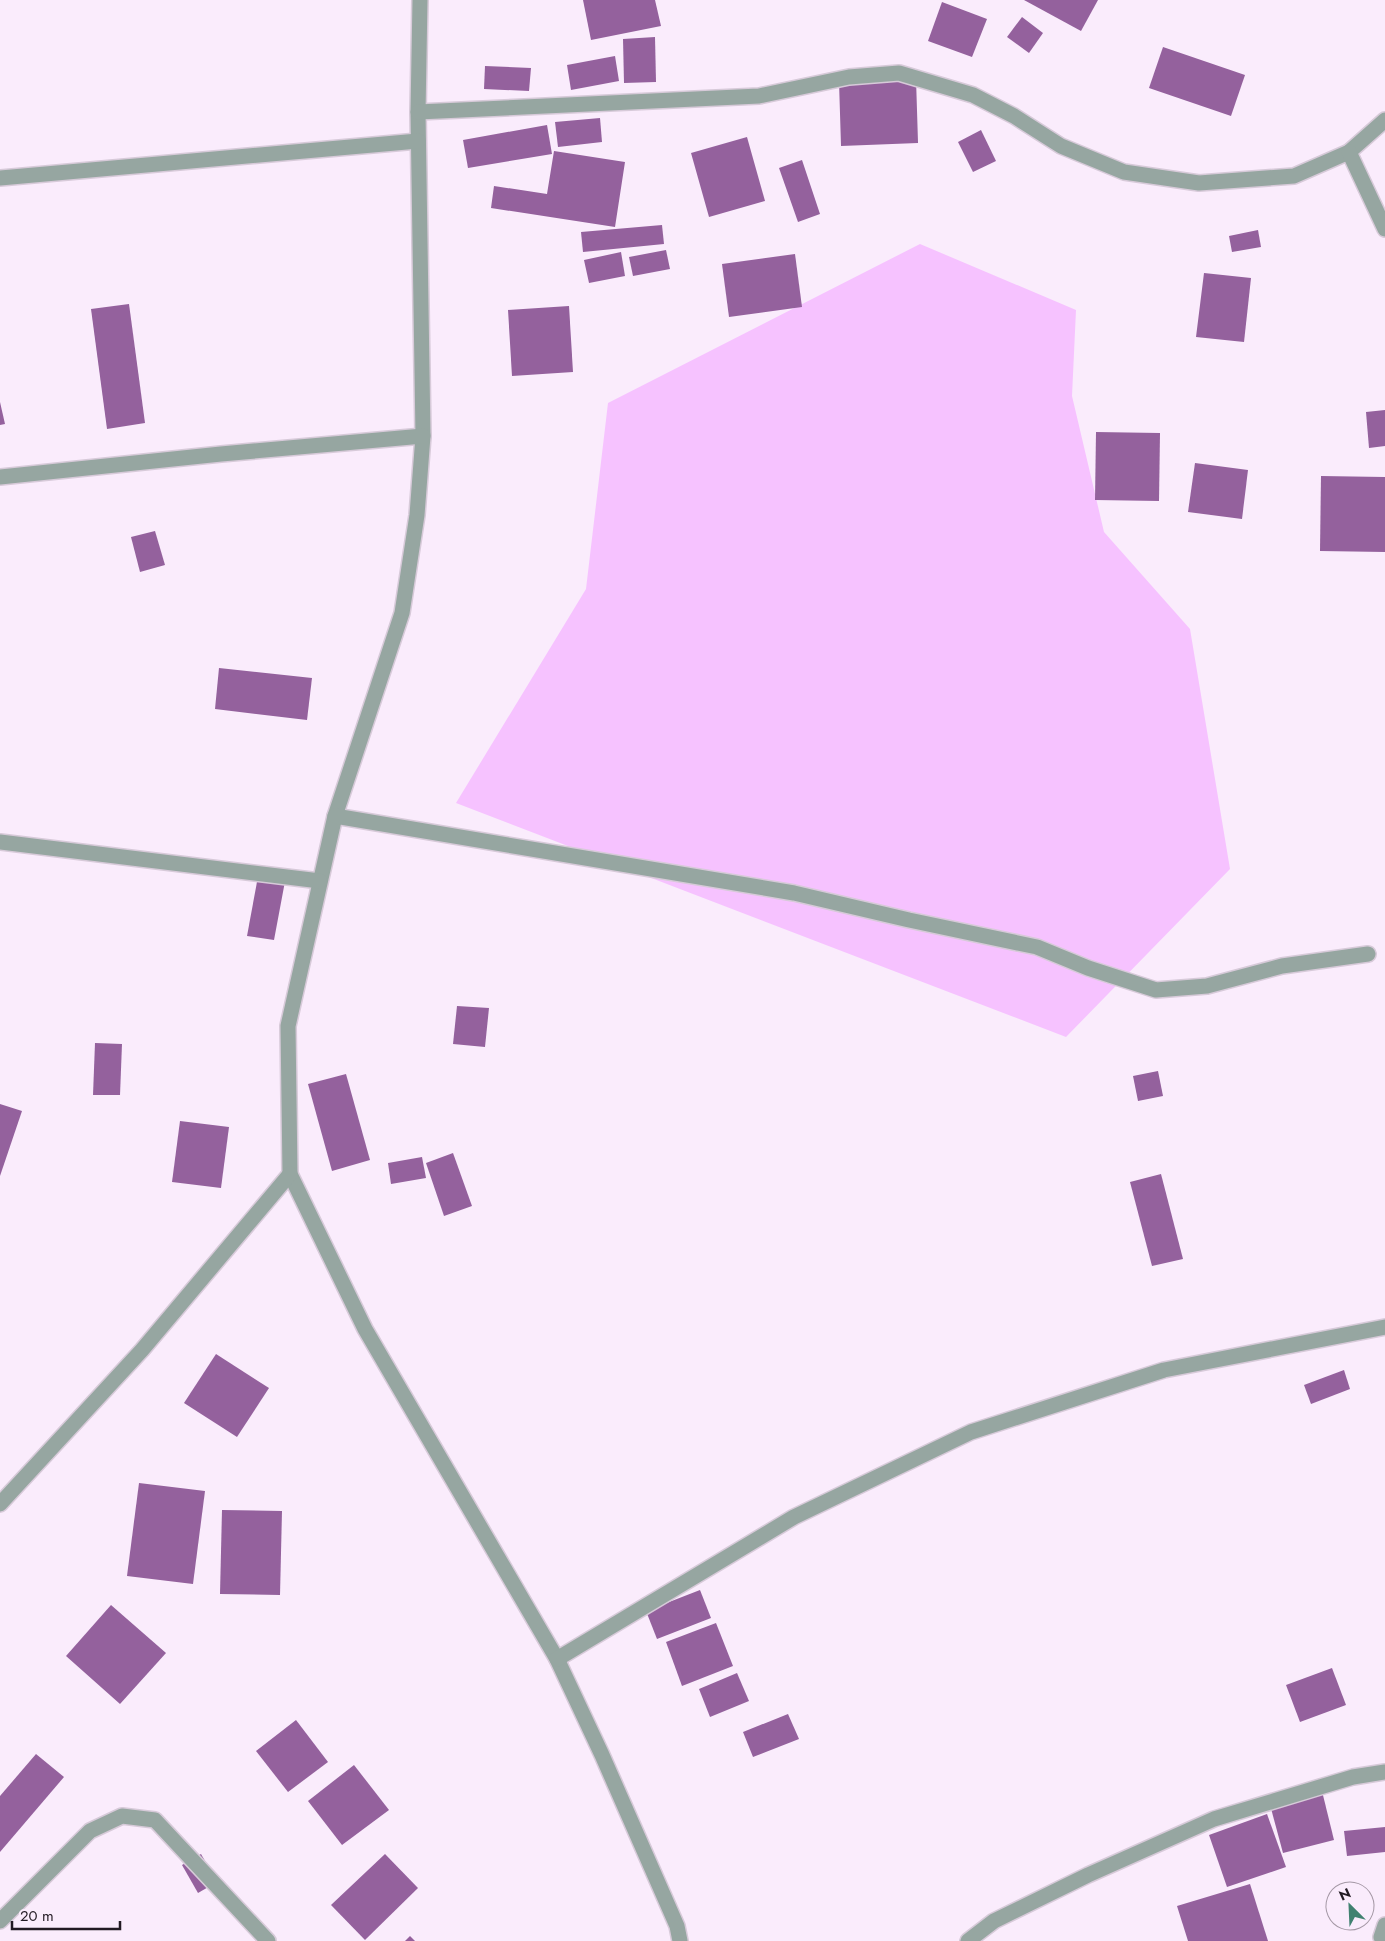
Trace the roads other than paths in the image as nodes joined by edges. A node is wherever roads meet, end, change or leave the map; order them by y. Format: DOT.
graph roads {
  1 [pos="420,0"];
  2 [pos="418,112"];
  3 [pos="1385,120"];
  4 [pos="418,141"];
  5 [pos="1349,152"];
  6 [pos="0,178"];
  7 [pos="1385,229"];
  8 [pos="423,436"];
  9 [pos="0,477"];
  10 [pos="335,816"];
  11 [pos="0,842"];
  12 [pos="320,881"];
  13 [pos="1368,954"];
  14 [pos="290,1174"];
  15 [pos="1385,1327"];
  16 [pos="0,1504"];
  17 [pos="557,1659"];
  18 [pos="1385,1772"];
  19 [pos="0,1921"];
  20 [pos="1385,1925"];
  21 [pos="268,1941"];
  22 [pos="680,1941"];
  23 [pos="968,1941"];
  24 [pos="1384,1941"];
  1 -- 2 [label="street"];
  2 -- 4 [label="street"];
  2 -- 5 [label="street"];
  3 -- 5 [label="street"];
  4 -- 6 [label="street"];
  4 -- 8 [label="street"];
  5 -- 7 [label="street"];
  8 -- 9 [label="street"];
  8 -- 10 [label="street"];
  10 -- 12 [label="street"];
  10 -- 13 [label="street"];
  11 -- 12 [label="street"];
  12 -- 14 [label="street"];
  14 -- 16 [label="street"];
  14 -- 17 [label="street"];
  15 -- 17 [label="street"];
  17 -- 22 [label="street"];
  18 -- 23 [label="street"];
  19 -- 21 [label="street"];
  20 -- 24 [label="street"];
}
